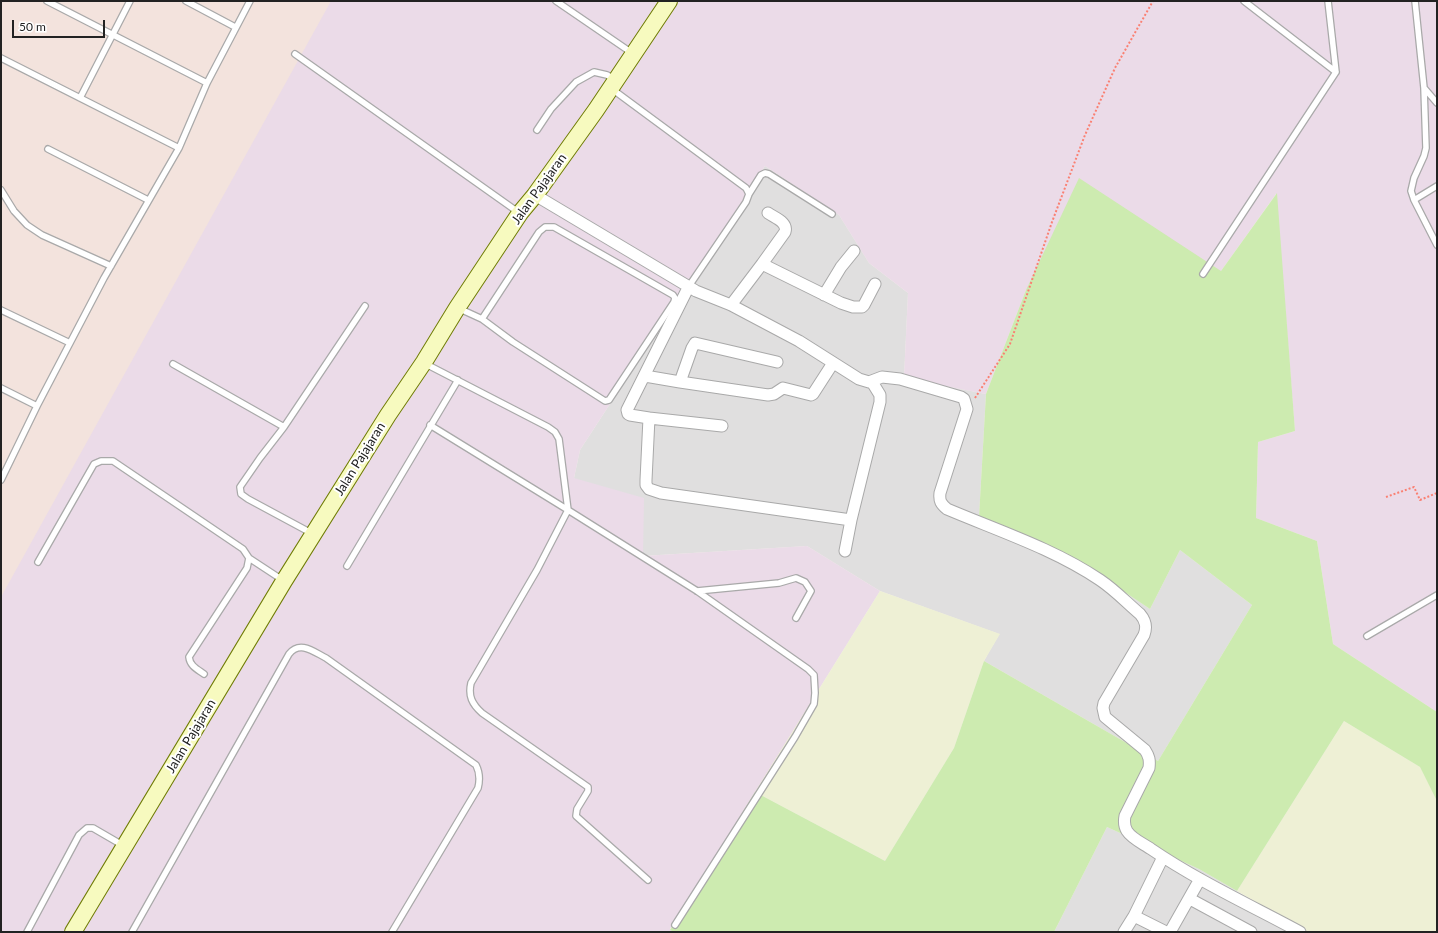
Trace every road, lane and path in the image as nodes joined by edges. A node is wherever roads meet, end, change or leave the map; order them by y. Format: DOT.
graph roads {
  1 [pos="47,1"];
  2 [pos="130,1"];
  3 [pos="186,1"];
  4 [pos="250,1"];
  5 [pos="556,1"];
  6 [pos="669,1"];
  7 [pos="1153,1"];
  8 [pos="1244,1"];
  9 [pos="1328,1"];
  10 [pos="1415,1"];
  11 [pos="235,28"];
  12 [pos="113,34"];
  13 [pos="295,54"];
  14 [pos="634,54"];
  15 [pos="1,58"];
  16 [pos="1336,72"];
  17 [pos="207,83"];
  18 [pos="613,85"];
  19 [pos="1424,88"];
  20 [pos="80,98"];
  21 [pos="1437,103"];
  22 [pos="537,130"];
  23 [pos="179,148"];
  24 [pos="48,149"];
  25 [pos="1437,186"];
  26 [pos="1,190"];
  27 [pos="748,194"];
  28 [pos="535,195"];
  29 [pos="148,200"];
  30 [pos="1414,200"];
  31 [pos="768,213"];
  32 [pos="520,214"];
  33 [pos="832,214"];
  34 [pos="1437,245"];
  35 [pos="854,251"];
  36 [pos="762,264"];
  37 [pos="111,266"];
  38 [pos="1203,274"];
  39 [pos="875,284"];
  40 [pos="689,286"];
  41 [pos="824,295"];
  42 [pos="731,304"];
  43 [pos="365,306"];
  44 [pos="457,308"];
  45 [pos="1,310"];
  46 [pos="482,320"];
  47 [pos="70,343"];
  48 [pos="424,362"];
  49 [pos="778,362"];
  50 [pos="833,363"];
  51 [pos="173,364"];
  52 [pos="645,376"];
  53 [pos="458,380"];
  54 [pos="680,382"];
  55 [pos="872,382"];
  56 [pos="1,388"];
  57 [pos="37,406"];
  58 [pos="967,409"];
  59 [pos="649,418"];
  60 [pos="430,425"];
  61 [pos="284,426"];
  62 [pos="722,426"];
  63 [pos="1,480"];
  64 [pos="1437,493"];
  65 [pos="1386,497"];
  66 [pos="568,510"];
  67 [pos="851,520"];
  68 [pos="313,534"];
  69 [pos="845,551"];
  70 [pos="249,558"];
  71 [pos="38,562"];
  72 [pos="346,566"];
  73 [pos="284,581"];
  74 [pos="696,591"];
  75 [pos="1437,595"];
  76 [pos="796,618"];
  77 [pos="1367,636"];
  78 [pos="204,674"];
  79 [pos="125,847"];
  80 [pos="1162,857"];
  81 [pos="1200,879"];
  82 [pos="648,880"];
  83 [pos="1190,899"];
  84 [pos="1134,916"];
  85 [pos="675,926"];
  86 [pos="27,932"];
  87 [pos="73,932"];
  88 [pos="132,932"];
  89 [pos="392,932"];
  90 [pos="1124,932"];
  91 [pos="1166,932"];
  92 [pos="1170,932"];
  93 [pos="1251,932"];
  94 [pos="1300,932"];
  1 -- 12 [label="lane"];
  2 -- 12 [label="lane"];
  3 -- 11 [label="lane"];
  4 -- 11 [label="lane"];
  5 -- 14 [label="lane"];
  6 -- 14 [label="main road, Jalan Pajajaran"];
  7 -- 58 [label="path"];
  8 -- 16 [label="lane"];
  9 -- 16 [label="lane"];
  10 -- 19 [label="lane"];
  11 -- 17 [label="lane"];
  12 -- 17 [label="lane"];
  12 -- 20 [label="lane"];
  13 -- 32 [label="lane"];
  14 -- 18 [label="main road, Jalan Pajajaran"];
  15 -- 20 [label="lane"];
  16 -- 38 [label="lane"];
  17 -- 23 [label="lane"];
  18 -- 22 [label="lane"];
  18 -- 27 [label="lane"];
  18 -- 28 [label="main road, Jalan Pajajaran"];
  19 -- 21 [label="lane"];
  19 -- 30 [label="lane"];
  20 -- 23 [label="lane"];
  23 -- 29 [label="lane"];
  24 -- 29 [label="lane"];
  25 -- 30 [label="lane"];
  26 -- 37 [label="lane"];
  27 -- 33 [label="lane"];
  27 -- 40 [label="lane"];
  28 -- 32 [label="main road, Jalan Pajajaran"];
  28 -- 40 [label="street"];
  29 -- 37 [label="lane"];
  30 -- 34 [label="lane"];
  31 -- 36 [label="street"];
  32 -- 44 [label="main road, Jalan Pajajaran"];
  35 -- 41 [label="street"];
  36 -- 41 [label="street"];
  36 -- 42 [label="street"];
  37 -- 47 [label="lane"];
  39 -- 41 [label="street"];
  40 -- 42 [label="street"];
  40 -- 52 [label="street"];
  42 -- 50 [label="street"];
  43 -- 61 [label="lane"];
  44 -- 46 [label="lane"];
  44 -- 48 [label="main road, Jalan Pajajaran"];
  45 -- 47 [label="lane"];
  46 -- 46 [label="lane"];
  47 -- 57 [label="lane"];
  48 -- 53 [label="lane"];
  48 -- 68 [label="main road, Jalan Pajajaran"];
  49 -- 54 [label="street"];
  50 -- 54 [label="street"];
  50 -- 55 [label="street"];
  51 -- 61 [label="lane"];
  52 -- 54 [label="street"];
  52 -- 59 [label="street"];
  53 -- 60 [label="lane"];
  53 -- 66 [label="lane"];
  55 -- 58 [label="street"];
  55 -- 67 [label="street"];
  56 -- 57 [label="lane"];
  57 -- 63 [label="lane"];
  58 -- 80 [label="street"];
  59 -- 62 [label="street"];
  59 -- 67 [label="street"];
  60 -- 66 [label="lane"];
  60 -- 72 [label="lane"];
  61 -- 68 [label="lane"];
  64 -- 65 [label="path"];
  66 -- 74 [label="lane"];
  66 -- 82 [label="lane"];
  67 -- 69 [label="street"];
  68 -- 73 [label="main road, Jalan Pajajaran"];
  70 -- 71 [label="lane"];
  70 -- 73 [label="lane"];
  70 -- 78 [label="lane"];
  73 -- 79 [label="main road, Jalan Pajajaran"];
  74 -- 76 [label="lane"];
  74 -- 85 [label="lane"];
  75 -- 77 [label="lane"];
  79 -- 86 [label="lane"];
  79 -- 87 [label="main road, Jalan Pajajaran"];
  80 -- 81 [label="street"];
  80 -- 84 [label="street"];
  81 -- 83 [label="street"];
  81 -- 94 [label="street"];
  83 -- 92 [label="street"];
  83 -- 93 [label="street"];
  84 -- 90 [label="street"];
  84 -- 91 [label="street"];
  88 -- 89 [label="lane"];
}
